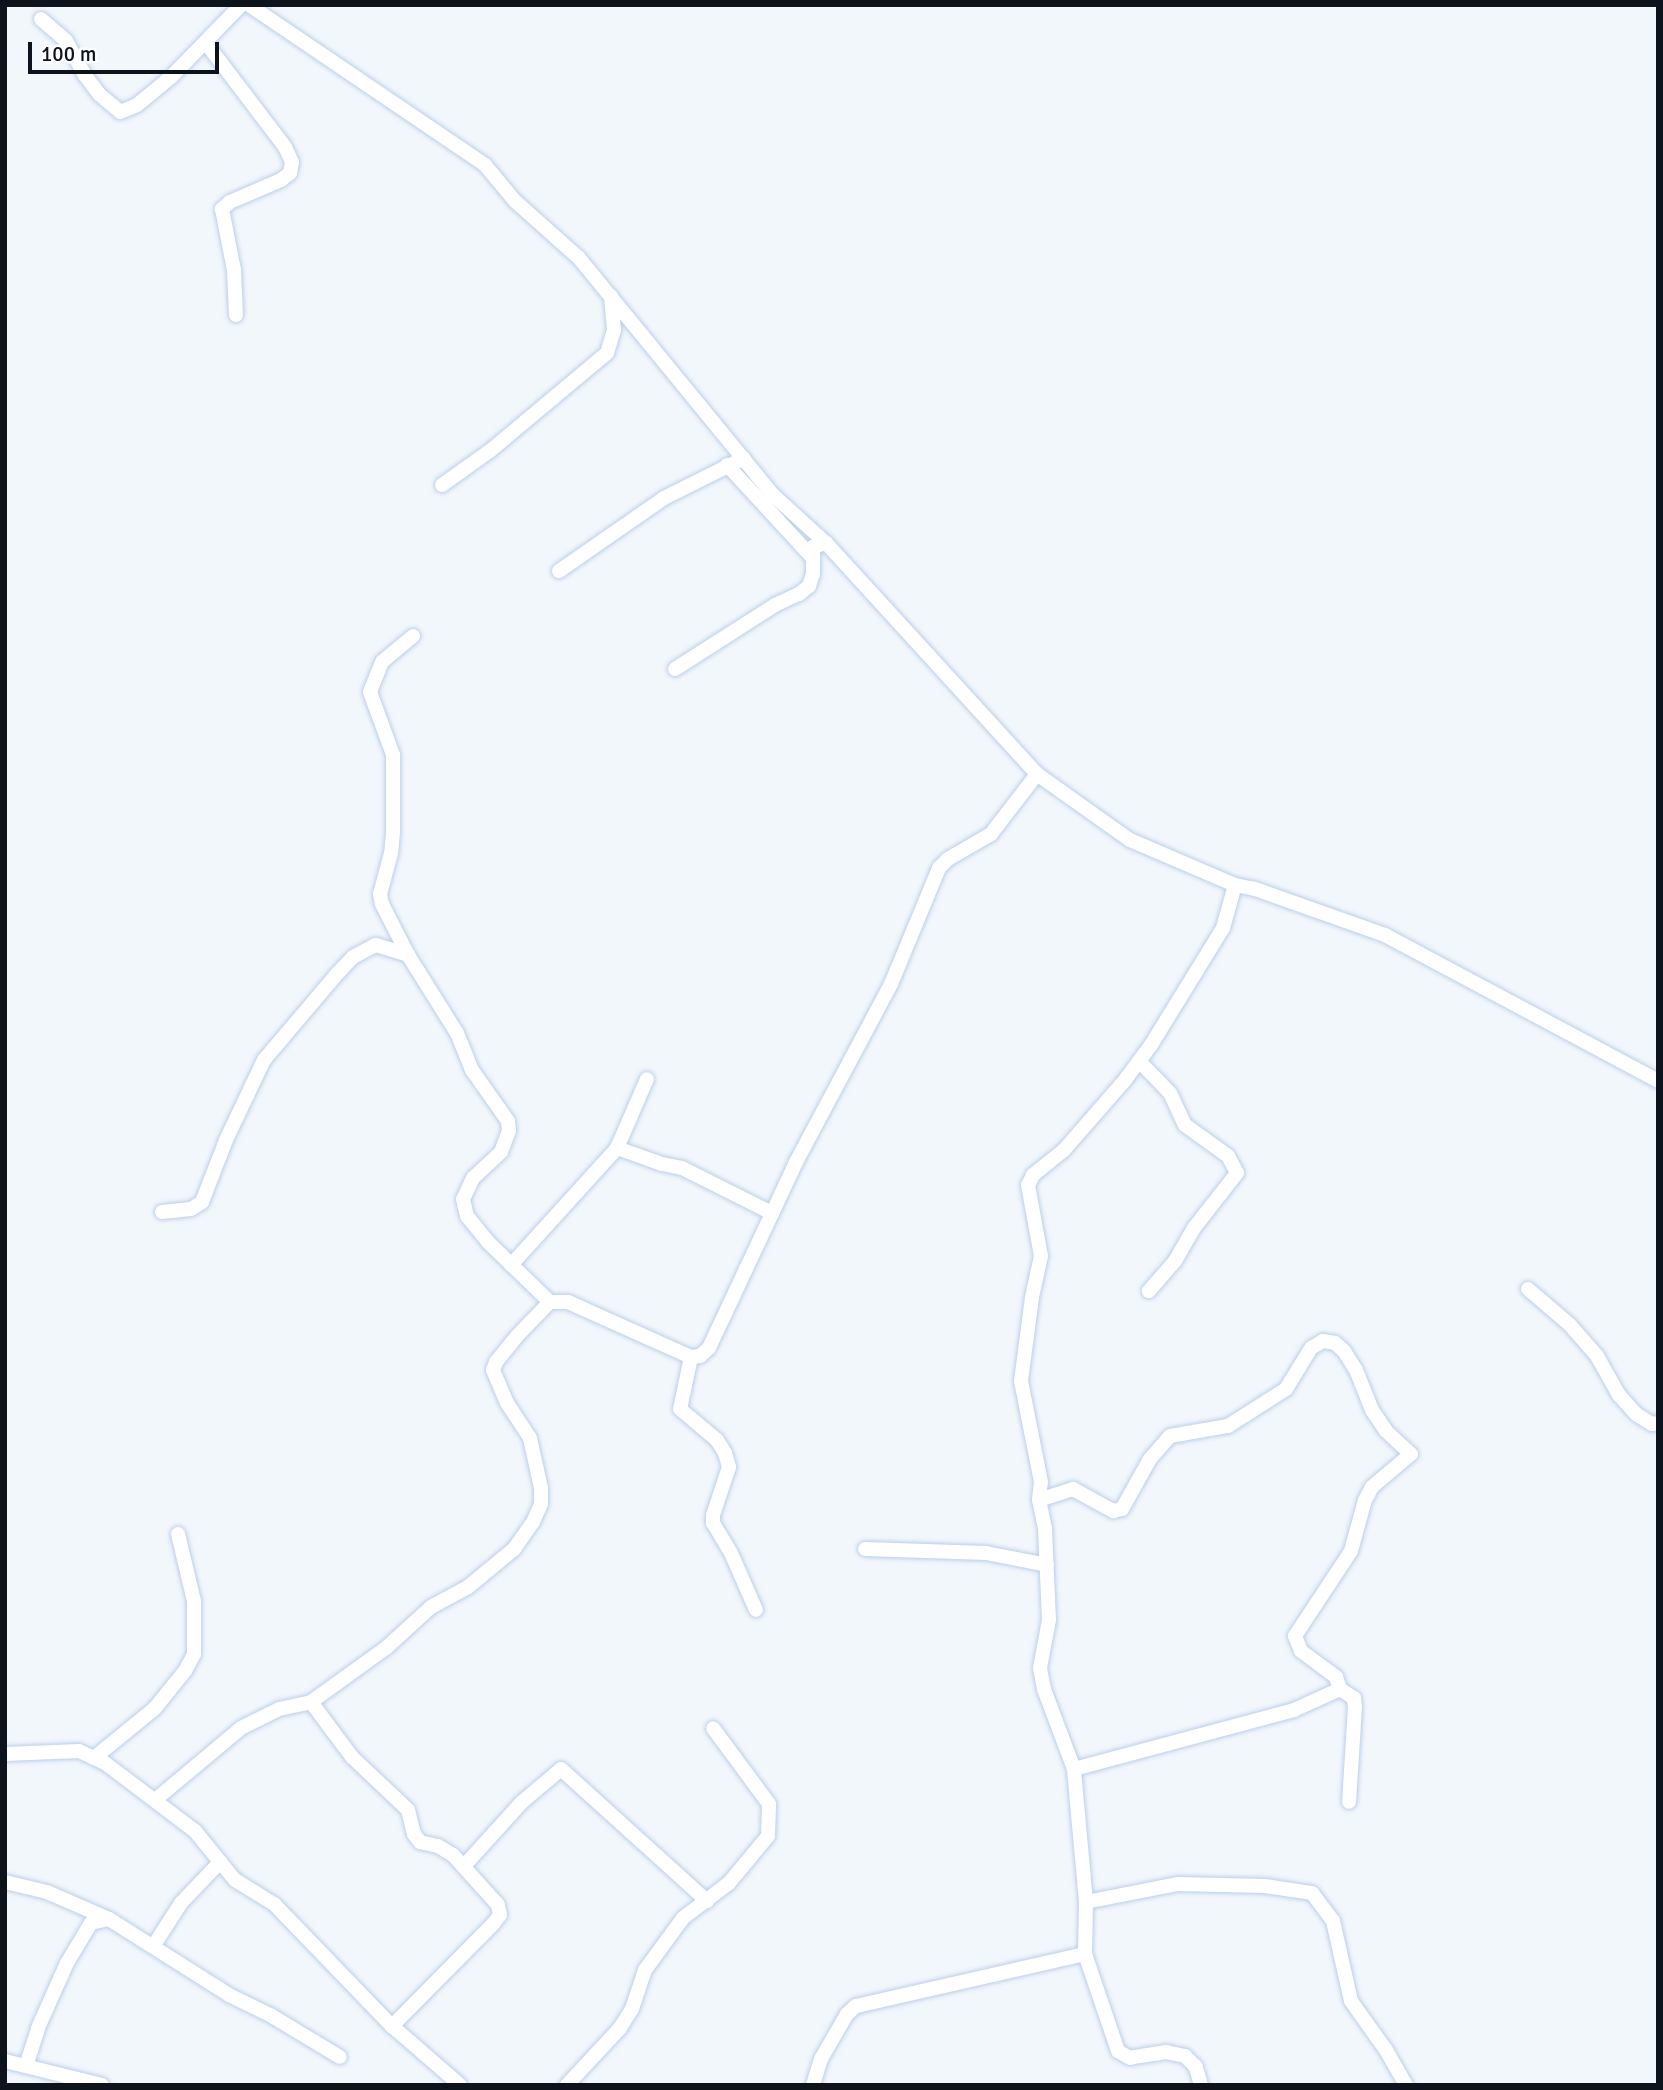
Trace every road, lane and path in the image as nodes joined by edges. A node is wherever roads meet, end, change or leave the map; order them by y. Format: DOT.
graph roads {
  1 [pos="241,5"];
  2 [pos="249,5"];
  3 [pos="41,19"];
  4 [pos="206,43"];
  5 [pos="611,296"];
  6 [pos="236,315"];
  7 [pos="744,458"];
  8 [pos="727,466"];
  9 [pos="442,485"];
  10 [pos="826,543"];
  11 [pos="811,556"];
  12 [pos="559,571"];
  13 [pos="413,636"];
  14 [pos="675,669"];
  15 [pos="1037,774"];
  16 [pos="1235,885"];
  17 [pos="408,955"];
  18 [pos="1139,1061"];
  19 [pos="647,1079"];
  20 [pos="1658,1081"];
  21 [pos="617,1148"];
  22 [pos="162,1212"];
  23 [pos="772,1213"];
  24 [pos="512,1265"];
  25 [pos="1528,1289"];
  26 [pos="1149,1291"];
  27 [pos="550,1303"];
  28 [pos="691,1357"];
  29 [pos="1658,1423"];
  30 [pos="1039,1500"];
  31 [pos="178,1534"];
  32 [pos="865,1549"];
  33 [pos="1047,1565"];
  34 [pos="756,1610"];
  35 [pos="1339,1689"];
  36 [pos="311,1702"];
  37 [pos="713,1728"];
  38 [pos="5,1754"];
  39 [pos="94,1758"];
  40 [pos="1074,1769"];
  41 [pos="155,1800"];
  42 [pos="1349,1802"];
  43 [pos="220,1862"];
  44 [pos="464,1866"];
  45 [pos="5,1882"];
  46 [pos="707,1901"];
  47 [pos="1086,1902"];
  48 [pos="79,1905"];
  49 [pos="109,1919"];
  50 [pos="91,1923"];
  51 [pos="154,1945"];
  52 [pos="1085,1954"];
  53 [pos="392,2026"];
  54 [pos="340,2057"];
  55 [pos="5,2061"];
  56 [pos="26,2066"];
  57 [pos="63,2081"];
  58 [pos="102,2085"];
  59 [pos="460,2085"];
  60 [pos="567,2085"];
  61 [pos="813,2085"];
  62 [pos="1201,2085"];
  63 [pos="1406,2085"];
  1 -- 4 [label="street"];
  2 -- 5 [label="street"];
  3 -- 4 [label="street"];
  4 -- 6 [label="street"];
  5 -- 7 [label="street"];
  5 -- 9 [label="street"];
  7 -- 8 [label="street"];
  7 -- 10 [label="street"];
  8 -- 11 [label="street"];
  8 -- 12 [label="street"];
  10 -- 11 [label="street"];
  10 -- 15 [label="street"];
  11 -- 14 [label="street"];
  13 -- 17 [label="street"];
  15 -- 16 [label="street"];
  15 -- 23 [label="street"];
  16 -- 18 [label="street"];
  16 -- 20 [label="street"];
  17 -- 22 [label="street"];
  17 -- 24 [label="street"];
  18 -- 26 [label="street"];
  18 -- 30 [label="street"];
  19 -- 21 [label="street"];
  21 -- 23 [label="street"];
  21 -- 24 [label="street"];
  23 -- 28 [label="street"];
  24 -- 27 [label="street"];
  25 -- 29 [label="street"];
  27 -- 28 [label="street"];
  27 -- 36 [label="street"];
  28 -- 34 [label="street"];
  30 -- 33 [label="street"];
  30 -- 35 [label="street"];
  31 -- 39 [label="street"];
  32 -- 33 [label="street"];
  33 -- 40 [label="street"];
  35 -- 40 [label="street"];
  35 -- 42 [label="street"];
  36 -- 41 [label="street"];
  36 -- 44 [label="street"];
  37 -- 46 [label="street"];
  38 -- 39 [label="street"];
  39 -- 41 [label="street"];
  40 -- 47 [label="street"];
  41 -- 43 [label="street"];
  43 -- 51 [label="street"];
  43 -- 53 [label="street"];
  44 -- 46 [label="street"];
  44 -- 53 [label="street"];
  45 -- 48 [label="street"];
  46 -- 60 [label="street"];
  47 -- 52 [label="street"];
  47 -- 63 [label="street"];
  48 -- 49 [label="street"];
  48 -- 50 [label="street"];
  49 -- 50 [label="street"];
  49 -- 51 [label="street"];
  50 -- 56 [label="street"];
  51 -- 54 [label="street"];
  52 -- 61 [label="street"];
  52 -- 62 [label="street"];
  53 -- 59 [label="street"];
  55 -- 56 [label="street"];
  56 -- 57 [label="street"];
  57 -- 58 [label="street"];
}
